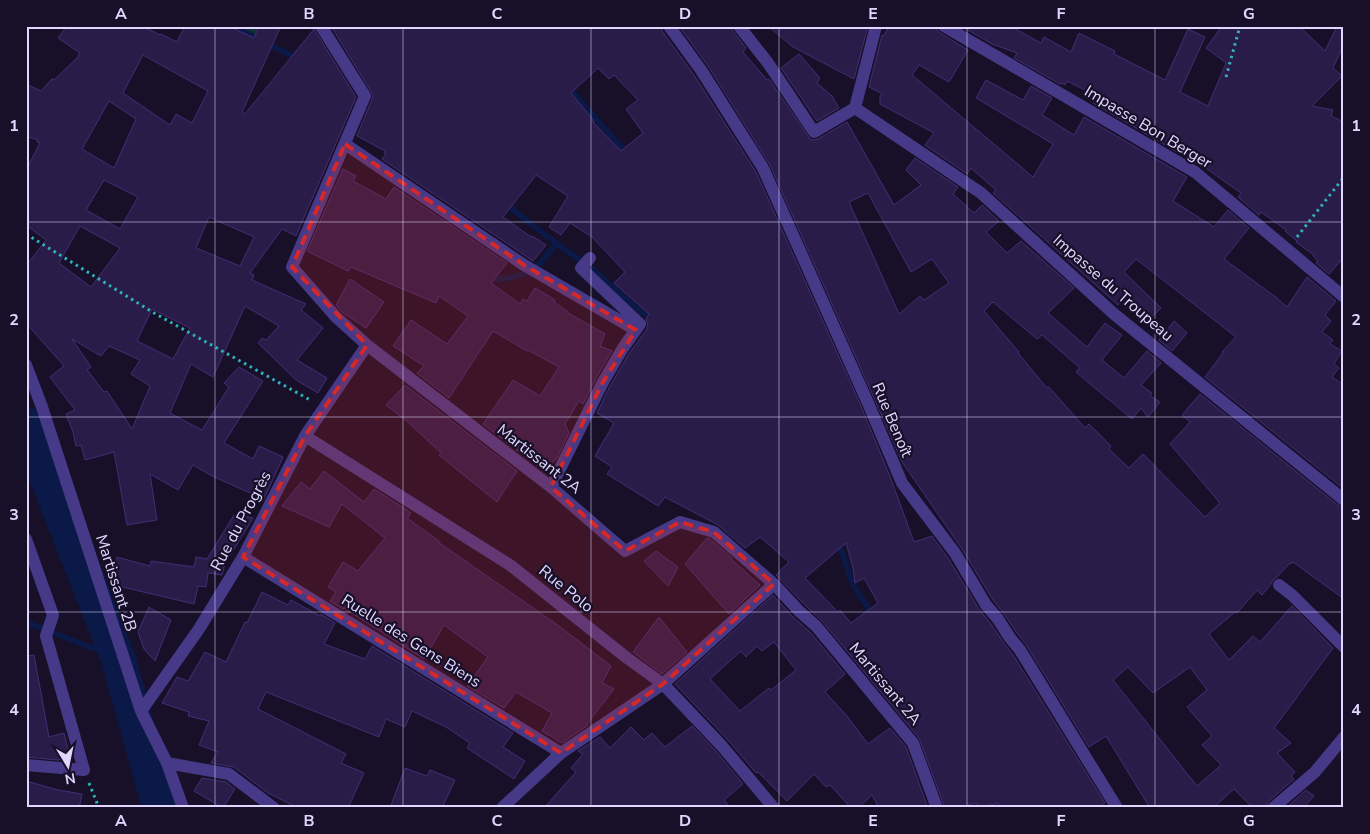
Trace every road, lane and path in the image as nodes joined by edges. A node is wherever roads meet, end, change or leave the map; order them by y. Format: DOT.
graph roads {
  1 [pos="321,26"];
  2 [pos="669,26"];
  3 [pos="739,26"];
  4 [pos="876,26"];
  5 [pos="944,26"];
  6 [pos="1240,26"];
  7 [pos="1226,77"];
  8 [pos="855,108"];
  9 [pos="345,144"];
  10 [pos="1344,177"];
  11 [pos="26,234"];
  12 [pos="1288,250"];
  13 [pos="590,258"];
  14 [pos="1344,297"];
  15 [pos="636,330"];
  16 [pos="367,345"];
  17 [pos="26,365"];
  18 [pos="323,408"];
  19 [pos="305,436"];
  20 [pos="551,487"];
  21 [pos="1344,500"];
  22 [pos="26,538"];
  23 [pos="243,556"];
  24 [pos="774,584"];
  25 [pos="1279,585"];
  26 [pos="1344,647"];
  27 [pos="663,684"];
  28 [pos="141,711"];
  29 [pos="1344,737"];
  30 [pos="562,753"];
  31 [pos="167,763"];
  32 [pos="26,765"];
  33 [pos="84,770"];
  34 [pos="99,808"];
  35 [pos="183,808"];
  36 [pos="274,808"];
  37 [pos="502,808"];
  38 [pos="774,808"];
  39 [pos="937,808"];
  40 [pos="1117,808"];
  41 [pos="1273,808"];
  1 -- 9 [label="street, Martissant 2A"];
  2 -- 40 [label="street, Rue Benoît"];
  3 -- 8 [label="street"];
  4 -- 8 [label="street"];
  5 -- 12 [label="street, Impasse Bon Berger"];
  6 -- 7 [label="path"];
  8 -- 21 [label="street, Impasse du Troupeau"];
  9 -- 15 [label="street"];
  9 -- 16 [label="street, Martissant 2A"];
  10 -- 12 [label="path"];
  11 -- 18 [label="path"];
  12 -- 14 [label="street, Impasse Bon Berger"];
  13 -- 15 [label="street"];
  15 -- 20 [label="street"];
  16 -- 18 [label="street, Rue du Progrès"];
  16 -- 20 [label="street, Martissant 2A"];
  17 -- 28 [label="street, Martissant 2B"];
  18 -- 19 [label="street, Rue du Progrès"];
  19 -- 23 [label="street, Rue du Progrès"];
  19 -- 27 [label="street, Rue Polo"];
  20 -- 24 [label="street, Martissant 2A"];
  22 -- 33 [label="street"];
  23 -- 28 [label="street, Rue du Progrès"];
  23 -- 30 [label="street, Ruelle des Gens Biens"];
  24 -- 27 [label="street"];
  24 -- 39 [label="street, Martissant 2A"];
  25 -- 26 [label="street"];
  27 -- 30 [label="street"];
  27 -- 38 [label="street, Rue Polo"];
  28 -- 31 [label="street, Martissant 2B"];
  29 -- 41 [label="street"];
  30 -- 37 [label="street"];
  31 -- 35 [label="street, Martissant 2B"];
  31 -- 36 [label="street"];
  32 -- 33 [label="street"];
  33 -- 34 [label="path"];
}
